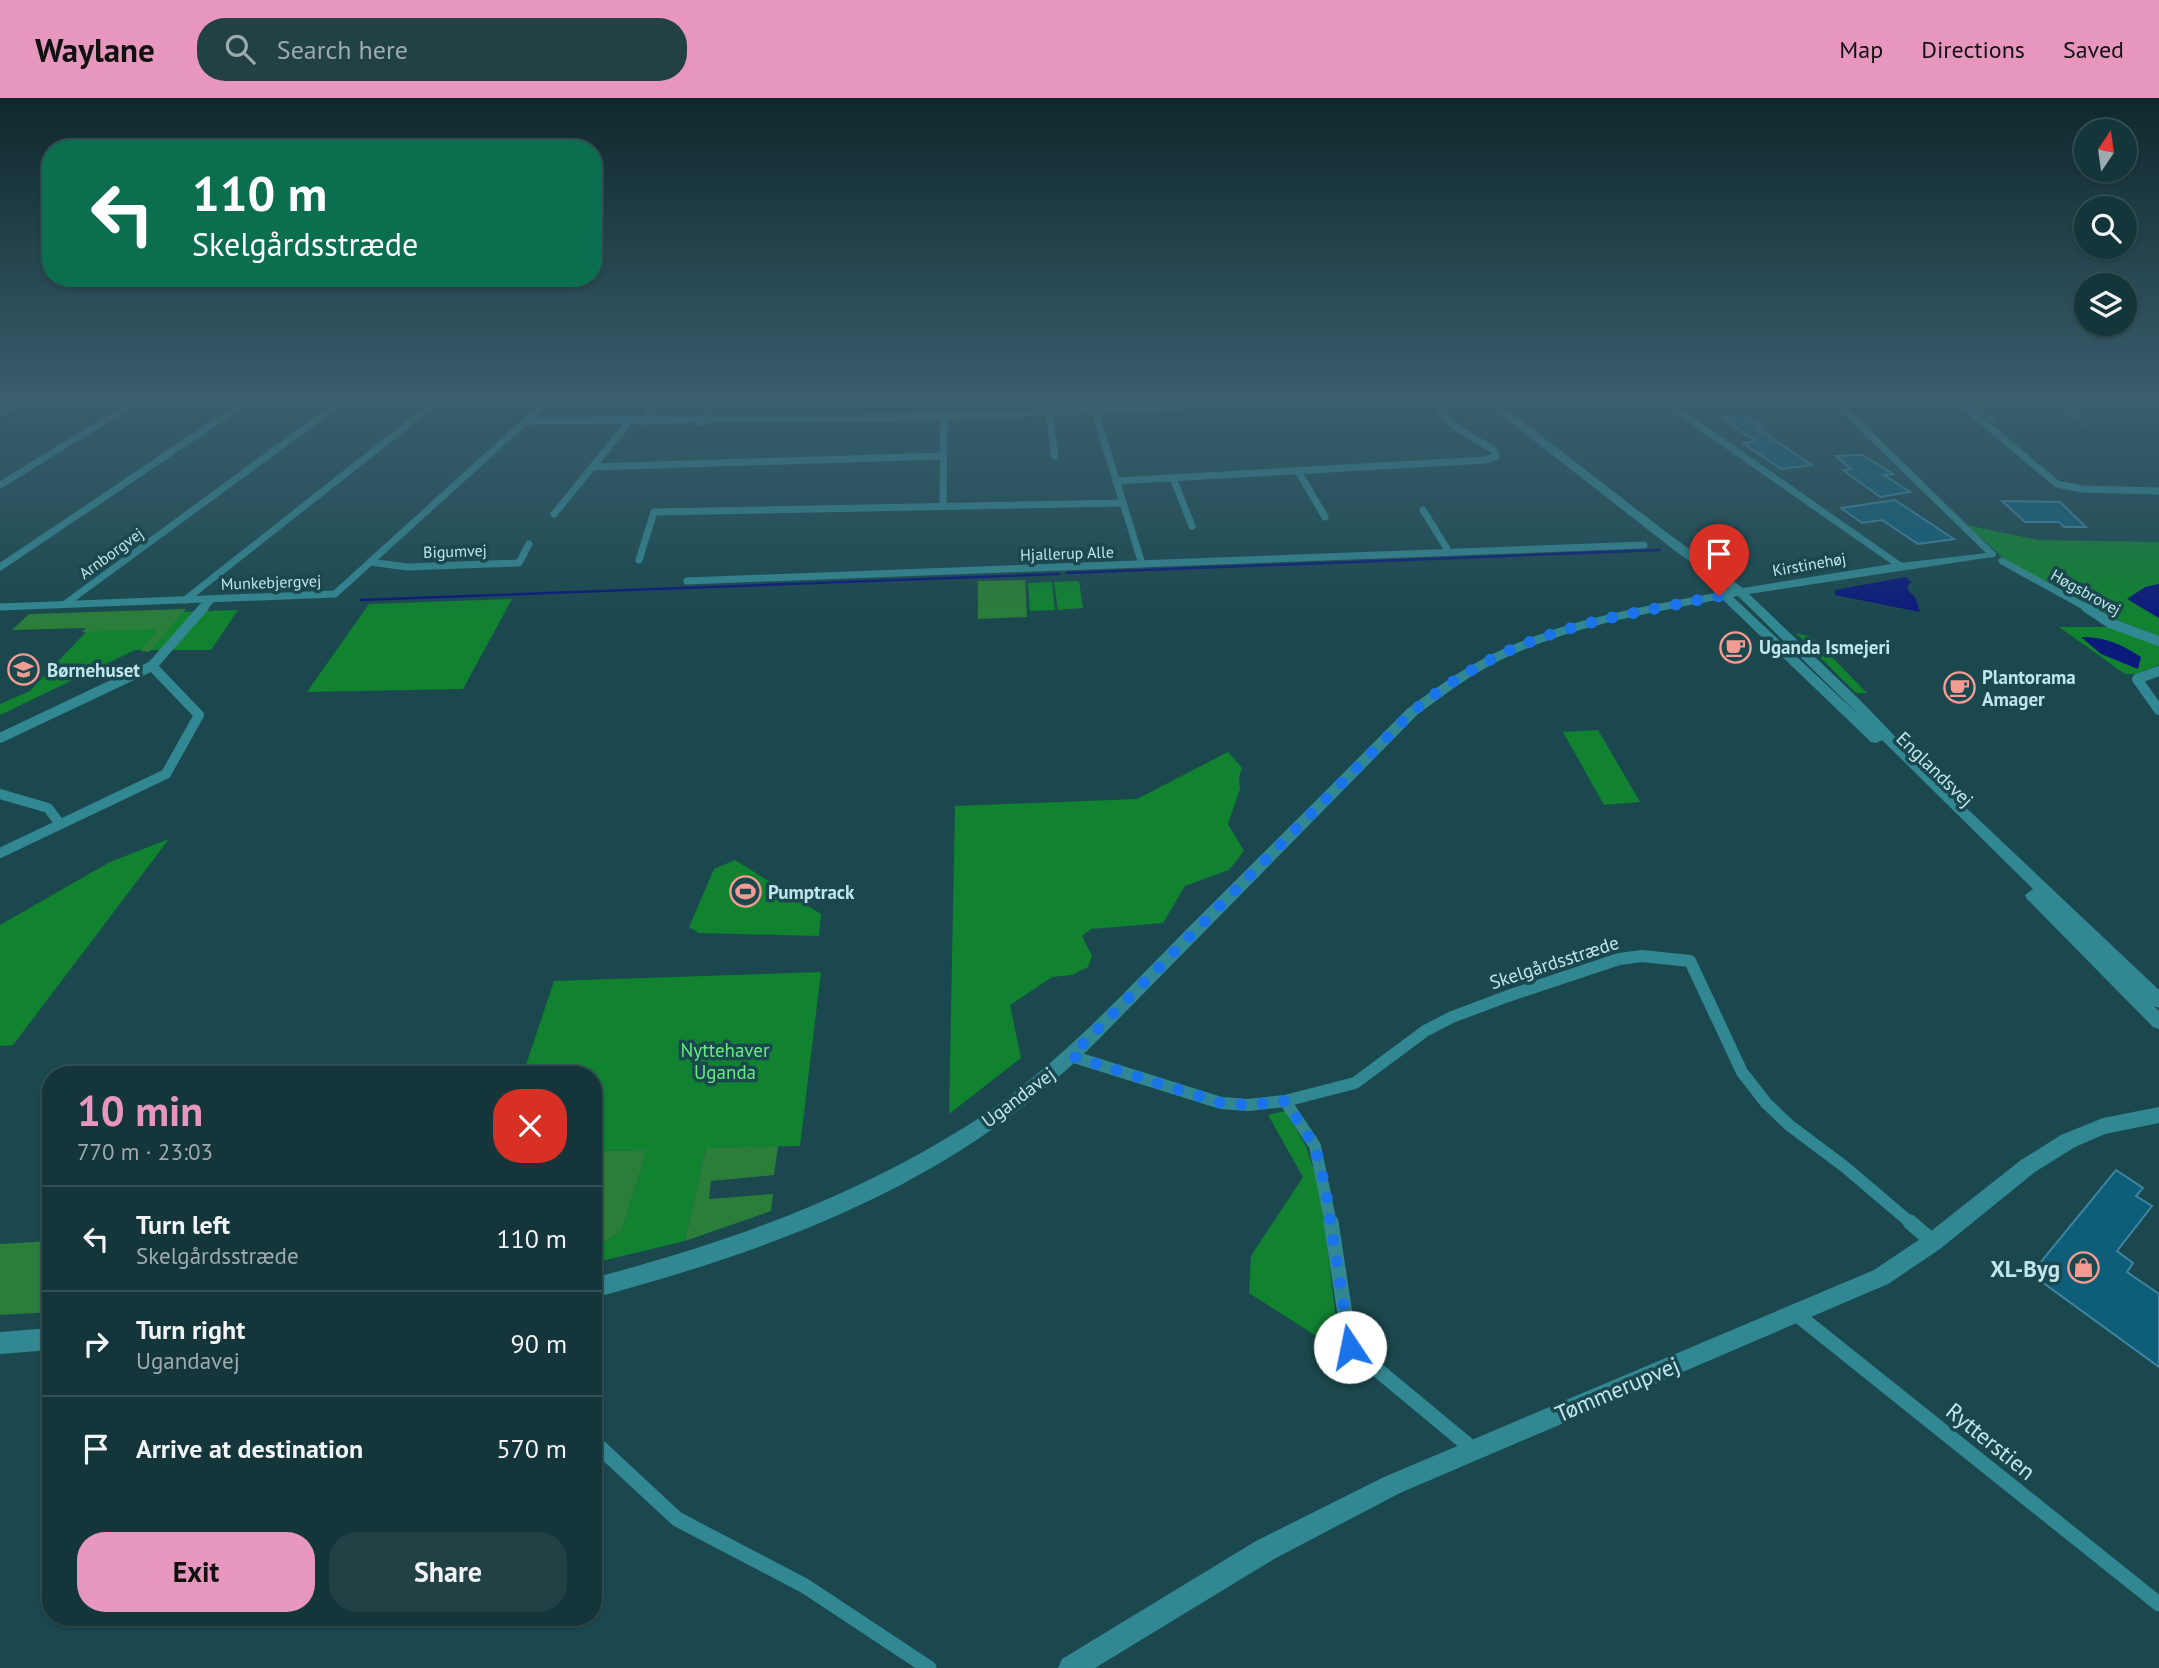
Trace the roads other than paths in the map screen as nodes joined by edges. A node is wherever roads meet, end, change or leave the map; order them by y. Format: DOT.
graph roads {
  1 [pos="23,472"];
  2 [pos="141,472"];
  3 [pos="246,472"];
  4 [pos="348,472"];
  5 [pos="469,472"];
  6 [pos="589,472"];
  7 [pos="942,472"];
  8 [pos="1113,472"];
  9 [pos="1275,472"];
  10 [pos="1299,472"];
  11 [pos="1583,472"];
  12 [pos="1765,472"];
  13 [pos="1908,472"];
  14 [pos="2043,472"];
  15 [pos="1173,478"];
  16 [pos="1116,481"];
  17 [pos="0,486"];
  18 [pos="2159,491"];
  19 [pos="1124,503"];
  20 [pos="943,506"];
  21 [pos="1423,510"];
  22 [pos="554,514"];
  23 [pos="1325,517"];
  24 [pos="1192,526"];
  25 [pos="529,544"];
  26 [pos="1644,544"];
  27 [pos="1449,552"];
  28 [pos="1997,557"];
  29 [pos="639,560"];
  30 [pos="370,562"];
  31 [pos="1142,564"];
  32 [pos="1899,565"];
  33 [pos="0,566"];
  34 [pos="687,581"];
  35 [pos="1732,594"];
  36 [pos="185,600"];
  37 [pos="211,600"];
  38 [pos="63,605"];
  39 [pos="0,607"];
  40 [pos="2159,641"];
  41 [pos="152,666"];
  42 [pos="2159,671"];
  43 [pos="2159,710"];
  44 [pos="0,737"];
  45 [pos="0,794"];
  46 [pos="60,824"];
  47 [pos="0,853"];
  48 [pos="2159,1001"];
  49 [pos="2159,1023"];
  50 [pos="1071,1056"];
  51 [pos="1285,1101"];
  52 [pos="2159,1115"];
  53 [pos="1934,1242"];
  54 [pos="602,1286"];
  55 [pos="1795,1313"];
  56 [pos="42,1340"];
  57 [pos="0,1343"];
  58 [pos="602,1449"];
  59 [pos="1474,1450"];
  60 [pos="2159,1604"];
  61 [pos="929,1668"];
  62 [pos="1071,1668"];
  1 -- 17 [label="street"];
  2 -- 33 [label="street"];
  3 -- 38 [label="street, Arnborgvej"];
  4 -- 36 [label="street"];
  5 -- 30 [label="street, Munkebjergvej"];
  6 -- 22 [label="street"];
  7 -- 20 [label="street"];
  8 -- 16 [label="street"];
  9 -- 15 [label="street"];
  10 -- 23 [label="street"];
  11 -- 35 [label="street, Englandsvej"];
  12 -- 32 [label="street, Kirstinehøj"];
  13 -- 28 [label="street"];
  14 -- 18 [label="street"];
  15 -- 16 [label="street"];
  15 -- 24 [label="street"];
  16 -- 19 [label="street"];
  19 -- 20 [label="street"];
  19 -- 31 [label="street"];
  20 -- 29 [label="street"];
  21 -- 27 [label="street"];
  25 -- 30 [label="street, Bigumvej"];
  26 -- 27 [label="street, Hjallerup Alle"];
  27 -- 31 [label="street, Hjallerup Alle"];
  28 -- 32 [label="street, Kirstinehøj"];
  28 -- 40 [label="street, Høgsbrovej"];
  30 -- 37 [label="street, Munkebjergvej"];
  31 -- 34 [label="street, Hjallerup Alle"];
  32 -- 35 [label="street, Kirstinehøj"];
  35 -- 48 [label="street, Englandsvej"];
  35 -- 49 [label="street, Englandsvej"];
  35 -- 50 [label="street, Ugandavej"];
  36 -- 37 [label="street, Munkebjergvej"];
  36 -- 38 [label="street, Munkebjergvej"];
  37 -- 41 [label="street, Munkebjergvej"];
  38 -- 39 [label="street, Munkebjergvej"];
  41 -- 44 [label="street, Munkebjergvej"];
  41 -- 46 [label="street"];
  42 -- 43 [label="street"];
  45 -- 46 [label="street"];
  46 -- 47 [label="street"];
  50 -- 51 [label="street, Skelgårdsstræde"];
  50 -- 54 [label="street, Ugandavej"];
  51 -- 53 [label="street, Skelgårdsstræde"];
  51 -- 59 [label="street"];
  52 -- 53 [label="street, Tømmerupvej"];
  53 -- 55 [label="street, Tømmerupvej"];
  55 -- 59 [label="street, Tømmerupvej"];
  55 -- 60 [label="street, Rytterstien"];
  56 -- 57 [label="street"];
  58 -- 61 [label="street"];
  59 -- 62 [label="street, Tømmerupvej"];
}
